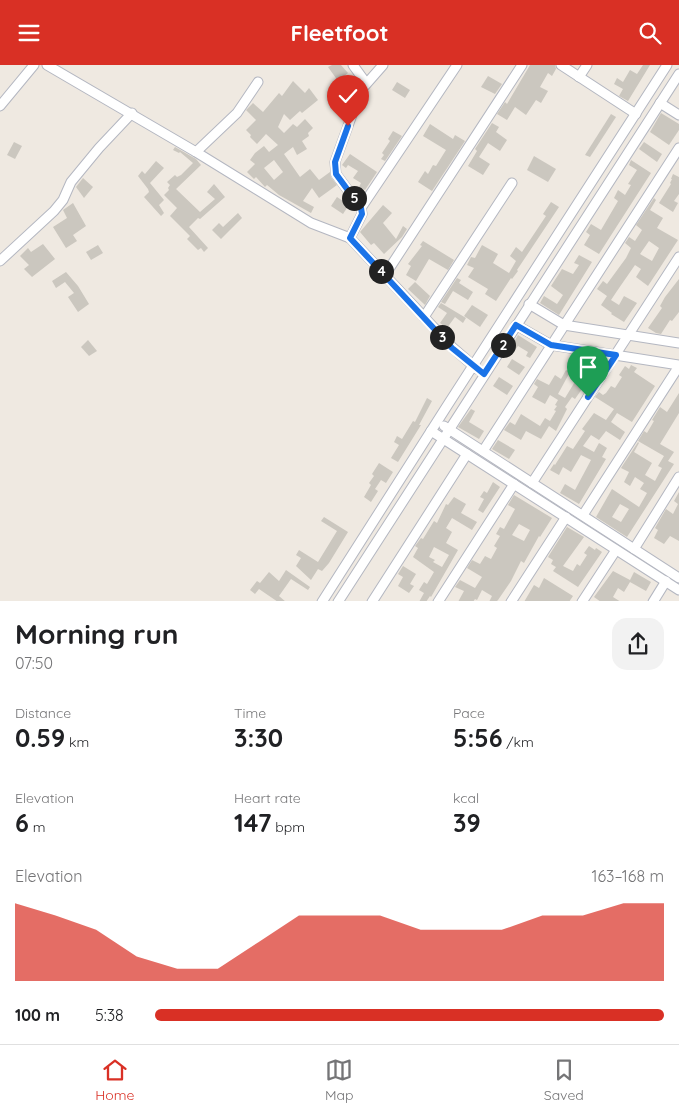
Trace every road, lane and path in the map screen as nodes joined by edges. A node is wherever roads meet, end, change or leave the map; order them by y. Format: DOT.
graph roads {
  1 [pos="34,65"];
  2 [pos="47,65"];
  3 [pos="353,65"];
  4 [pos="383,65"];
  5 [pos="457,65"];
  6 [pos="522,65"];
  7 [pos="561,65"];
  8 [pos="587,65"];
  9 [pos="667,65"];
  10 [pos="679,74"];
  11 [pos="579,77"];
  12 [pos="258,83"];
  13 [pos="366,83"];
  14 [pos="660,103"];
  15 [pos="642,104"];
  16 [pos="0,106"];
  17 [pos="654,112"];
  18 [pos="132,113"];
  19 [pos="636,114"];
  20 [pos="679,115"];
  21 [pos="679,148"];
  22 [pos="196,152"];
  23 [pos="512,183"];
  24 [pos="361,208"];
  25 [pos="350,238"];
  26 [pos="679,257"];
  27 [pos="0,261"];
  28 [pos="385,275"];
  29 [pos="529,304"];
  30 [pos="424,317"];
  31 [pos="516,325"];
  32 [pos="564,325"];
  33 [pos="628,335"];
  34 [pos="679,343"];
  35 [pos="551,345"];
  36 [pos="616,355"];
  37 [pos="473,365"];
  38 [pos="679,366"];
  39 [pos="484,374"];
  40 [pos="437,422"];
  41 [pos="448,429"];
  42 [pos="431,431"];
  43 [pos="443,438"];
  44 [pos="483,451"];
  45 [pos="467,454"];
  46 [pos="679,477"];
  47 [pos="532,483"];
  48 [pos="514,484"];
  49 [pos="583,515"];
  50 [pos="566,517"];
  51 [pos="616,549"];
  52 [pos="634,549"];
  53 [pos="679,578"];
  54 [pos="666,581"];
  55 [pos="679,590"];
  56 [pos="322,601"];
  57 [pos="338,601"];
  58 [pos="372,601"];
  59 [pos="438,601"];
  60 [pos="511,601"];
  61 [pos="582,601"];
  62 [pos="653,601"];
  1 -- 16 [label="street"];
  2 -- 18 [label="street"];
  3 -- 13 [label="street"];
  4 -- 13 [label="street"];
  5 -- 24 [label="street"];
  6 -- 28 [label="street"];
  7 -- 11 [label="street"];
  8 -- 11 [label="street"];
  9 -- 15 [label="street"];
  10 -- 14 [label="street"];
  11 -- 19 [label="street"];
  12 -- 22 [label="street"];
  13 -- 24 [label="street"];
  14 -- 17 [label="street"];
  14 -- 20 [label="street"];
  15 -- 17 [label="street"];
  15 -- 19 [label="street"];
  17 -- 29 [label="street"];
  18 -- 22 [label="street"];
  18 -- 27 [label="street"];
  19 -- 37 [label="street"];
  21 -- 32 [label="street"];
  22 -- 25 [label="street"];
  23 -- 30 [label="street"];
  24 -- 25 [label="street"];
  25 -- 28 [label="street"];
  26 -- 33 [label="street"];
  28 -- 30 [label="street"];
  29 -- 31 [label="street"];
  29 -- 32 [label="street"];
  30 -- 37 [label="street"];
  31 -- 35 [label="street"];
  31 -- 39 [label="street"];
  32 -- 33 [label="street"];
  32 -- 35 [label="street"];
  33 -- 34 [label="street"];
  33 -- 36 [label="street"];
  35 -- 36 [label="street"];
  35 -- 44 [label="street"];
  36 -- 38 [label="street"];
  36 -- 47 [label="street"];
  37 -- 39 [label="street"];
  37 -- 40 [label="street"];
  38 -- 49 [label="street"];
  39 -- 41 [label="street"];
  40 -- 41 [label="street"];
  40 -- 42 [label="street"];
  41 -- 43 [label="street"];
  41 -- 44 [label="street"];
  42 -- 43 [label="street"];
  42 -- 56 [label="street"];
  43 -- 45 [label="street"];
  43 -- 57 [label="street"];
  44 -- 47 [label="street"];
  45 -- 48 [label="street"];
  45 -- 58 [label="street"];
  46 -- 52 [label="street"];
  47 -- 49 [label="street"];
  48 -- 50 [label="street"];
  48 -- 59 [label="street"];
  49 -- 52 [label="street"];
  50 -- 51 [label="street"];
  50 -- 60 [label="street"];
  51 -- 54 [label="street"];
  51 -- 61 [label="street"];
  52 -- 53 [label="street"];
  54 -- 55 [label="street"];
  54 -- 62 [label="street"];
}
